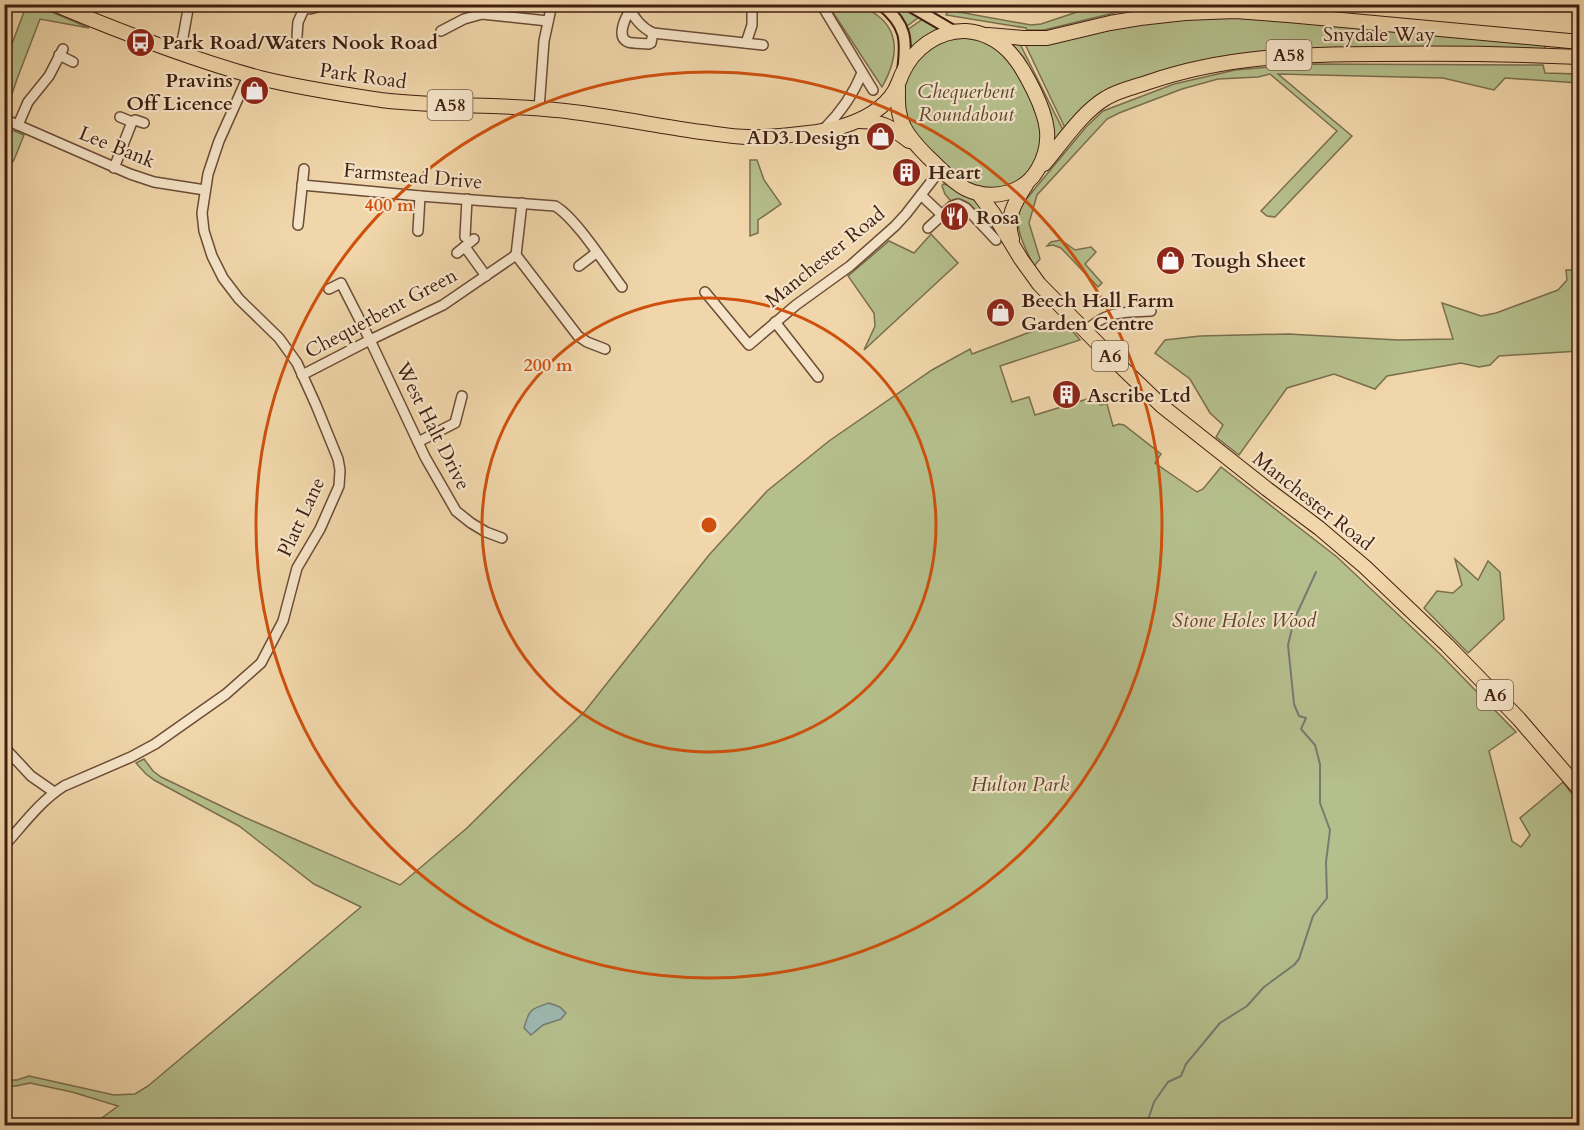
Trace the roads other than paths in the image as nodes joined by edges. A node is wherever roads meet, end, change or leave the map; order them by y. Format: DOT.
graph roads {
  1 [pos="54,4"];
  2 [pos="189,4"];
  3 [pos="325,4"];
  4 [pos="552,4"];
  5 [pos="752,4"];
  6 [pos="821,4"];
  7 [pos="881,4"];
  8 [pos="907,4"];
  9 [pos="301,7"];
  10 [pos="629,8"];
  11 [pos="548,21"];
  12 [pos="441,31"];
  13 [pos="955,32"];
  14 [pos="653,33"];
  15 [pos="983,34"];
  16 [pos="297,36"];
  17 [pos="1580,42"];
  18 [pos="746,43"];
  19 [pos="763,45"];
  20 [pos="179,52"];
  21 [pos="1580,57"];
  22 [pos="73,62"];
  23 [pos="862,73"];
  24 [pos="249,74"];
  25 [pos="900,80"];
  26 [pos="873,90"];
  27 [pos="539,109"];
  28 [pos="120,117"];
  29 [pos="132,122"];
  30 [pos="857,122"];
  31 [pos="144,123"];
  32 [pos="822,131"];
  33 [pos="920,149"];
  34 [pos="114,168"];
  35 [pos="304,169"];
  36 [pos="941,169"];
  37 [pos="1037,172"];
  38 [pos="1027,183"];
  39 [pos="302,185"];
  40 [pos="205,190"];
  41 [pos="978,194"];
  42 [pos="921,195"];
  43 [pos="420,196"];
  44 [pos="466,199"];
  45 [pos="522,203"];
  46 [pos="942,215"];
  47 [pos="298,225"];
  48 [pos="415,227"];
  49 [pos="928,228"];
  50 [pos="996,240"];
  51 [pos="1016,250"];
  52 [pos="596,253"];
  53 [pos="516,255"];
  54 [pos="579,266"];
  55 [pos="486,276"];
  56 [pos="622,287"];
  57 [pos="329,289"];
  58 [pos="705,292"];
  59 [pos="1151,311"];
  60 [pos="775,322"];
  61 [pos="1086,332"];
  62 [pos="370,340"];
  63 [pos="605,349"];
  64 [pos="302,375"];
  65 [pos="818,377"];
  66 [pos="462,396"];
  67 [pos="418,442"];
  68 [pos="502,538"];
  69 [pos="4,747"];
  70 [pos="1580,790"];
  71 [pos="54,792"];
  72 [pos="4,846"];
  1 -- 20 [label="highway, Park Road / A58"];
  2 -- 20 [label="street"];
  3 -- 9 [label="street"];
  4 -- 11 [label="street"];
  5 -- 18 [label="street"];
  6 -- 23 [label="street"];
  7 -- 25 [label="main road"];
  8 -- 13 [label="main road"];
  9 -- 16 [label="street"];
  10 -- 14 [label="street"];
  10 -- 14 [label="street"];
  11 -- 12 [label="street"];
  11 -- 27 [label="street"];
  13 -- 15 [label="highway, A58"];
  13 -- 25 [label="highway, A58"];
  14 -- 18 [label="street"];
  15 -- 17 [label="highway, Snydale Way / A58"];
  15 -- 37 [label="highway, A58"];
  18 -- 19 [label="street"];
  20 -- 24 [label="highway, Park Road / A58"];
  21 -- 37 [label="highway, Snydale Way / A58"];
  22 -- 34 [label="street, Lee Bank"];
  23 -- 26 [label="street"];
  23 -- 32 [label="street"];
  24 -- 27 [label="highway, Park Road / A58"];
  24 -- 40 [label="street, Platt Lane"];
  25 -- 30 [label="highway, Park Road / A58"];
  25 -- 33 [label="highway, A58"];
  27 -- 32 [label="highway, Park Road / A58"];
  28 -- 29 [label="street"];
  29 -- 31 [label="street"];
  29 -- 34 [label="street"];
  30 -- 32 [label="highway, Park Road / A58"];
  30 -- 33 [label="highway, Park Road / A58"];
  33 -- 36 [label="highway, A58"];
  34 -- 40 [label="street, Lee Bank"];
  35 -- 39 [label="street"];
  36 -- 41 [label="highway, A58"];
  36 -- 42 [label="street, Manchester Road"];
  37 -- 38 [label="highway, A58"];
  38 -- 41 [label="highway, A58"];
  38 -- 51 [label="highway, Manchester Road / A6"];
  39 -- 43 [label="street, Farmstead Drive"];
  39 -- 47 [label="street"];
  40 -- 64 [label="street, Platt Lane"];
  41 -- 51 [label="highway, Manchester Road / A6"];
  42 -- 46 [label="street"];
  42 -- 60 [label="street, Manchester Road"];
  43 -- 44 [label="street, Farmstead Drive"];
  43 -- 48 [label="street"];
  44 -- 45 [label="street, Farmstead Drive"];
  44 -- 55 [label="street"];
  45 -- 52 [label="street, Farmstead Drive"];
  45 -- 53 [label="street"];
  46 -- 49 [label="street"];
  46 -- 50 [label="street"];
  51 -- 61 [label="highway, Manchester Road / A6"];
  52 -- 54 [label="street"];
  52 -- 56 [label="street, Farmstead Drive"];
  53 -- 55 [label="street, Chequerbent Green"];
  53 -- 63 [label="street"];
  55 -- 62 [label="street, Chequerbent Green"];
  57 -- 62 [label="street, West Halt Drive"];
  58 -- 60 [label="street, Manchester Road"];
  59 -- 61 [label="street"];
  60 -- 65 [label="street"];
  61 -- 70 [label="highway, Manchester Road / A6"];
  62 -- 64 [label="street, Chequerbent Green"];
  62 -- 67 [label="street, West Halt Drive"];
  64 -- 71 [label="street, Platt Lane"];
  66 -- 67 [label="street"];
  67 -- 68 [label="street, West Halt Drive"];
  69 -- 71 [label="street"];
  71 -- 72 [label="street, Platt Lane"];
}
